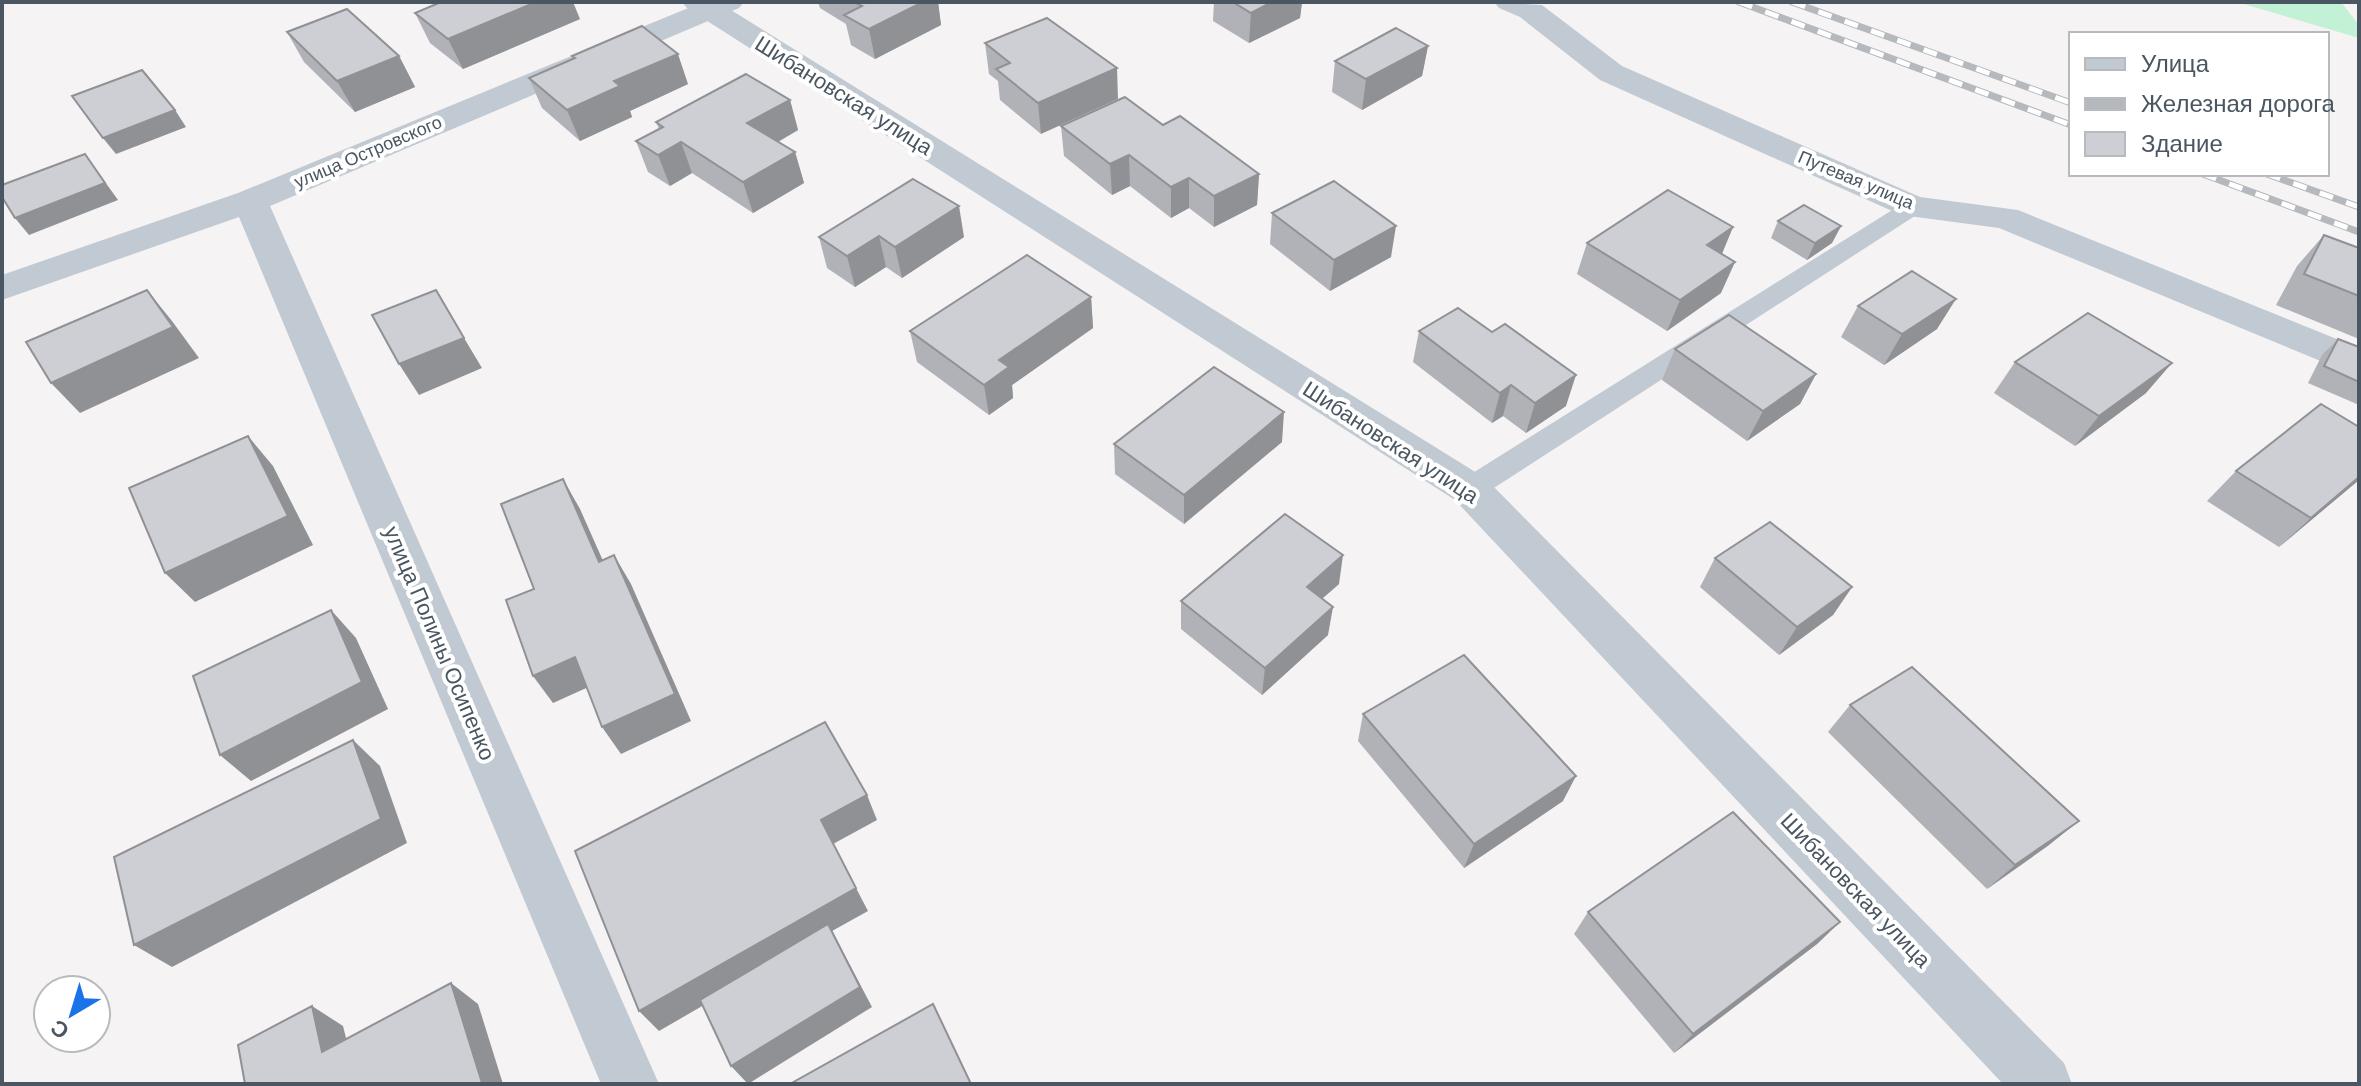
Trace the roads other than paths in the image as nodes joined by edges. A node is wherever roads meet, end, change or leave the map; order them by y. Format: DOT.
graph roads {
  1 [pos="1509,2"];
  2 [pos="712,5"];
  3 [pos="250,201"];
  4 [pos="1913,207"];
  5 [pos="2,288"];
  6 [pos="2359,363"];
  7 [pos="1470,489"];
  8 [pos="630,1084"];
  9 [pos="2043,1084"];
  1 -- 4 [label="street, Путевая улица"];
  2 -- 3 [label="street, улица Островского"];
  2 -- 7 [label="street, Шибановская улица"];
  3 -- 5 [label="street, улица Островского"];
  3 -- 8 [label="street, улица Полины Осипенко"];
  4 -- 6 [label="street, Путевая улица"];
  4 -- 7 [label="lane"];
  7 -- 9 [label="street, Шибановская улица"];
}
